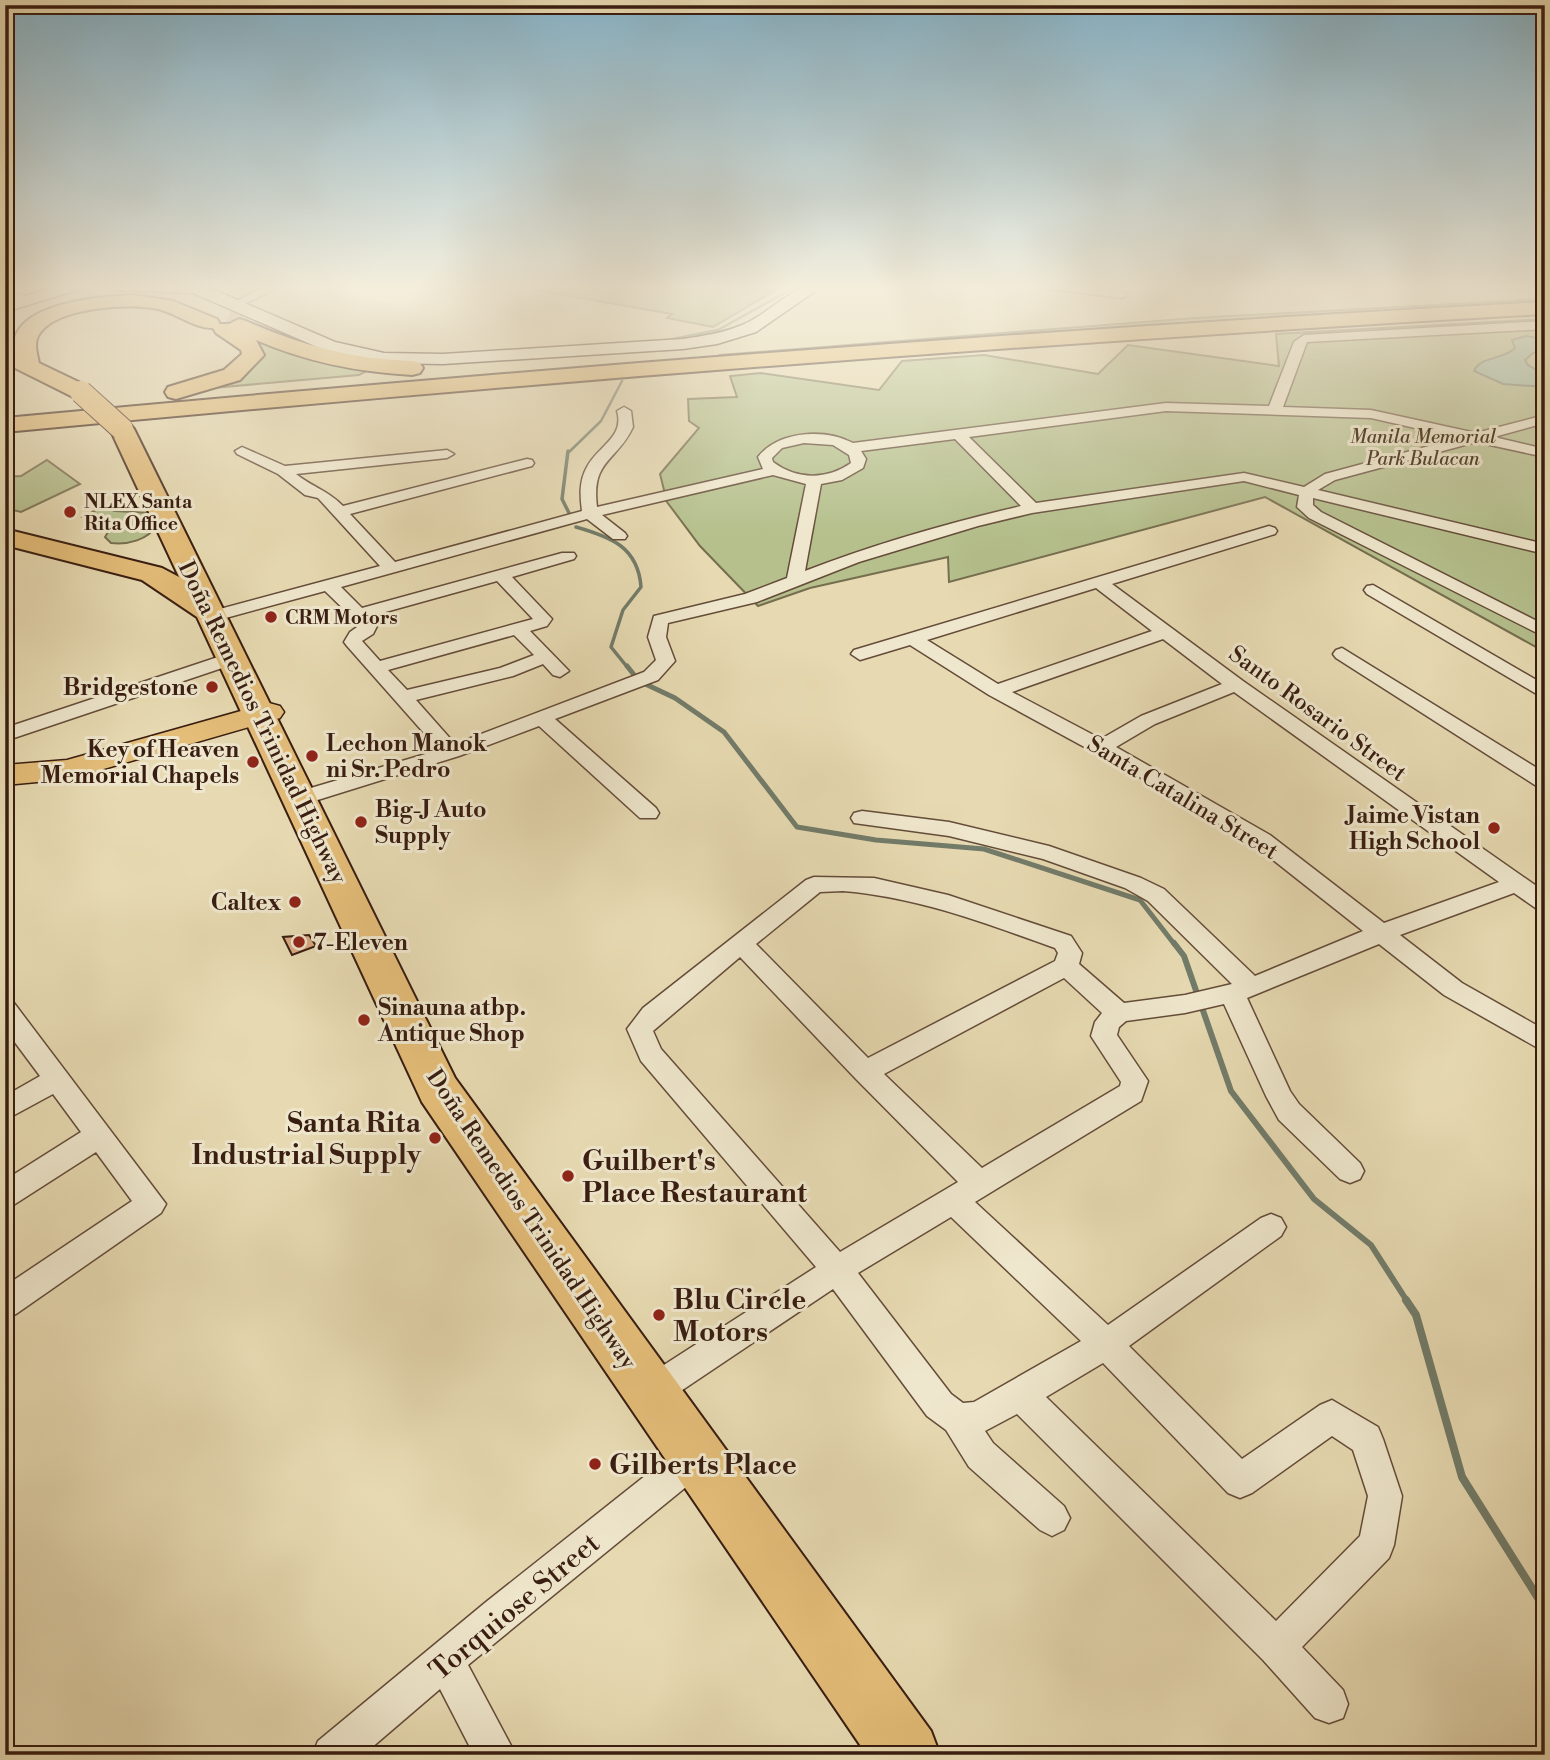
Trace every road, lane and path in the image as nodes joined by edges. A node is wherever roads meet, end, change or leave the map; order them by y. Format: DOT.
graph roads {
  1 [pos="32,367"];
  2 [pos="240,367"];
  3 [pos="403,367"];
  4 [pos="466,367"];
  5 [pos="536,367"];
  6 [pos="655,367"];
  7 [pos="1291,367"];
  8 [pos="1275,409"];
  9 [pos="99,411"];
  10 [pos="624,411"];
  11 [pos="5,414"];
  12 [pos="1545,419"];
  13 [pos="5,425"];
  14 [pos="957,433"];
  15 [pos="5,436"];
  16 [pos="1475,438"];
  17 [pos="850,448"];
  18 [pos="242,451"];
  19 [pos="1545,453"];
  20 [pos="447,454"];
  21 [pos="527,463"];
  22 [pos="327,465"];
  23 [pos="283,471"];
  24 [pos="773,471"];
  25 [pos="814,480"];
  26 [pos="1308,490"];
  27 [pos="323,494"];
  28 [pos="1032,508"];
  29 [pos="340,512"];
  30 [pos="590,514"];
  31 [pos="8,528"];
  32 [pos="1269,531"];
  33 [pos="619,536"];
  34 [pos="179,547"];
  35 [pos="1545,549"];
  36 [pos="568,556"];
  37 [pos="94,559"];
  38 [pos="392,569"];
  39 [pos="501,575"];
  40 [pos="795,581"];
  41 [pos="1100,583"];
  42 [pos="331,587"];
  43 [pos="1373,590"];
  44 [pos="359,614"];
  45 [pos="210,615"];
  46 [pos="519,630"];
  47 [pos="1545,632"];
  48 [pos="1163,633"];
  49 [pos="914,639"];
  50 [pos="860,654"];
  51 [pos="1342,654"];
  52 [pos="546,657"];
  53 [pos="233,658"];
  54 [pos="377,667"];
  55 [pos="560,671"];
  56 [pos="651,676"];
  57 [pos="1236,685"];
  58 [pos="996,691"];
  59 [pos="1545,693"];
  60 [pos="404,697"];
  61 [pos="269,712"];
  62 [pos="543,719"];
  63 [pos="5,735"];
  64 [pos="1102,747"];
  65 [pos="452,752"];
  66 [pos="5,775"];
  67 [pos="1545,782"];
  68 [pos="301,798"];
  69 [pos="648,813"];
  70 [pos="862,818"];
  71 [pos="1515,884"];
  72 [pos="1545,903"];
  73 [pos="1382,933"];
  74 [pos="742,944"];
  75 [pos="1066,966"];
  76 [pos="1235,993"];
  77 [pos="1119,1013"];
  78 [pos="10,1025"];
  79 [pos="1545,1042"];
  80 [pos="865,1073"];
  81 [pos="57,1079"];
  82 [pos="5,1109"];
  83 [pos="99,1135"];
  84 [pos="1350,1171"];
  85 [pos="967,1193"];
  86 [pos="5,1195"];
  87 [pos="1271,1227"];
  88 [pos="837,1270"];
  89 [pos="5,1304"];
  90 [pos="1106,1345"];
  91 [pos="651,1392"];
  92 [pos="1020,1394"];
  93 [pos="958,1419"];
  94 [pos="696,1457"];
  95 [pos="1052,1518"];
  96 [pos="1276,1647"];
  97 [pos="446,1662"];
  98 [pos="1329,1704"];
  99 [pos="332,1755"];
  100 [pos="496,1755"];
  101 [pos="908,1755"];
  1 -- 9 [label="highway"];
  2 -- 9 [label="highway"];
  3 -- 4 [label="highway"];
  5 -- 9 [label="highway"];
  6 -- 9 [label="highway"];
  7 -- 8 [label="street"];
  8 -- 14 [label="street"];
  8 -- 16 [label="street"];
  9 -- 11 [label="highway"];
  9 -- 13 [label="highway"];
  9 -- 15 [label="highway"];
  9 -- 34 [label="highway, Doña Remedios Trinidad Highway"];
  10 -- 30 [label="street"];
  12 -- 16 [label="street"];
  14 -- 17 [label="street"];
  14 -- 28 [label="street"];
  16 -- 19 [label="street"];
  16 -- 26 [label="street"];
  17 -- 24 [label="street"];
  17 -- 25 [label="street"];
  18 -- 23 [label="street"];
  20 -- 22 [label="street"];
  21 -- 29 [label="street"];
  22 -- 23 [label="street"];
  22 -- 27 [label="street"];
  23 -- 27 [label="street"];
  24 -- 25 [label="street"];
  24 -- 30 [label="street"];
  25 -- 40 [label="street"];
  26 -- 28 [label="street"];
  26 -- 35 [label="street"];
  26 -- 47 [label="street"];
  27 -- 29 [label="street"];
  28 -- 40 [label="street"];
  29 -- 38 [label="street"];
  30 -- 33 [label="street"];
  30 -- 38 [label="street"];
  31 -- 34 [label="highway"];
  31 -- 37 [label="highway"];
  32 -- 41 [label="street"];
  34 -- 37 [label="highway"];
  34 -- 45 [label="highway, Doña Remedios Trinidad Highway"];
  36 -- 39 [label="street"];
  37 -- 45 [label="highway"];
  38 -- 42 [label="street"];
  39 -- 44 [label="street"];
  39 -- 46 [label="street"];
  40 -- 56 [label="street"];
  41 -- 48 [label="street, Santo Rosario Street"];
  41 -- 49 [label="street"];
  42 -- 44 [label="street"];
  42 -- 45 [label="street"];
  43 -- 59 [label="street"];
  44 -- 54 [label="street"];
  45 -- 53 [label="highway, Doña Remedios Trinidad Highway"];
  46 -- 52 [label="street"];
  46 -- 54 [label="street"];
  48 -- 57 [label="street, Santo Rosario Street"];
  48 -- 58 [label="street"];
  49 -- 50 [label="street"];
  49 -- 58 [label="street, Santa Catalina Street"];
  51 -- 67 [label="street"];
  52 -- 55 [label="street"];
  52 -- 60 [label="street"];
  53 -- 63 [label="street"];
  53 -- 68 [label="highway, Doña Remedios Trinidad Highway"];
  54 -- 60 [label="street"];
  56 -- 62 [label="street"];
  57 -- 64 [label="street"];
  57 -- 71 [label="street, Santo Rosario Street"];
  58 -- 64 [label="street, Santa Catalina Street"];
  60 -- 65 [label="street"];
  61 -- 66 [label="main road"];
  62 -- 65 [label="street"];
  62 -- 69 [label="street"];
  64 -- 73 [label="street, Santa Catalina Street"];
  65 -- 68 [label="street"];
  68 -- 91 [label="highway, Doña Remedios Trinidad Highway"];
  70 -- 76 [label="street"];
  71 -- 72 [label="street, Santo Rosario Street"];
  71 -- 73 [label="street"];
  73 -- 76 [label="street"];
  73 -- 79 [label="street, Santa Catalina Street"];
  74 -- 75 [label="street"];
  74 -- 80 [label="street"];
  74 -- 88 [label="street"];
  75 -- 77 [label="street"];
  75 -- 80 [label="street"];
  76 -- 77 [label="street"];
  76 -- 84 [label="street"];
  77 -- 85 [label="street"];
  78 -- 81 [label="street"];
  80 -- 85 [label="street"];
  81 -- 82 [label="street"];
  81 -- 83 [label="street"];
  83 -- 86 [label="street"];
  83 -- 89 [label="street"];
  85 -- 88 [label="street"];
  85 -- 90 [label="street"];
  87 -- 90 [label="street"];
  88 -- 91 [label="street"];
  88 -- 93 [label="street"];
  90 -- 92 [label="street"];
  90 -- 96 [label="street"];
  91 -- 94 [label="highway, Doña Remedios Trinidad Highway"];
  92 -- 93 [label="street"];
  92 -- 96 [label="street"];
  93 -- 95 [label="street"];
  94 -- 97 [label="street, Torquiose Street"];
  94 -- 101 [label="highway, Doña Remedios Trinidad Highway"];
  96 -- 98 [label="street"];
  97 -- 99 [label="street, Torquiose Street"];
  97 -- 100 [label="street"];
}
